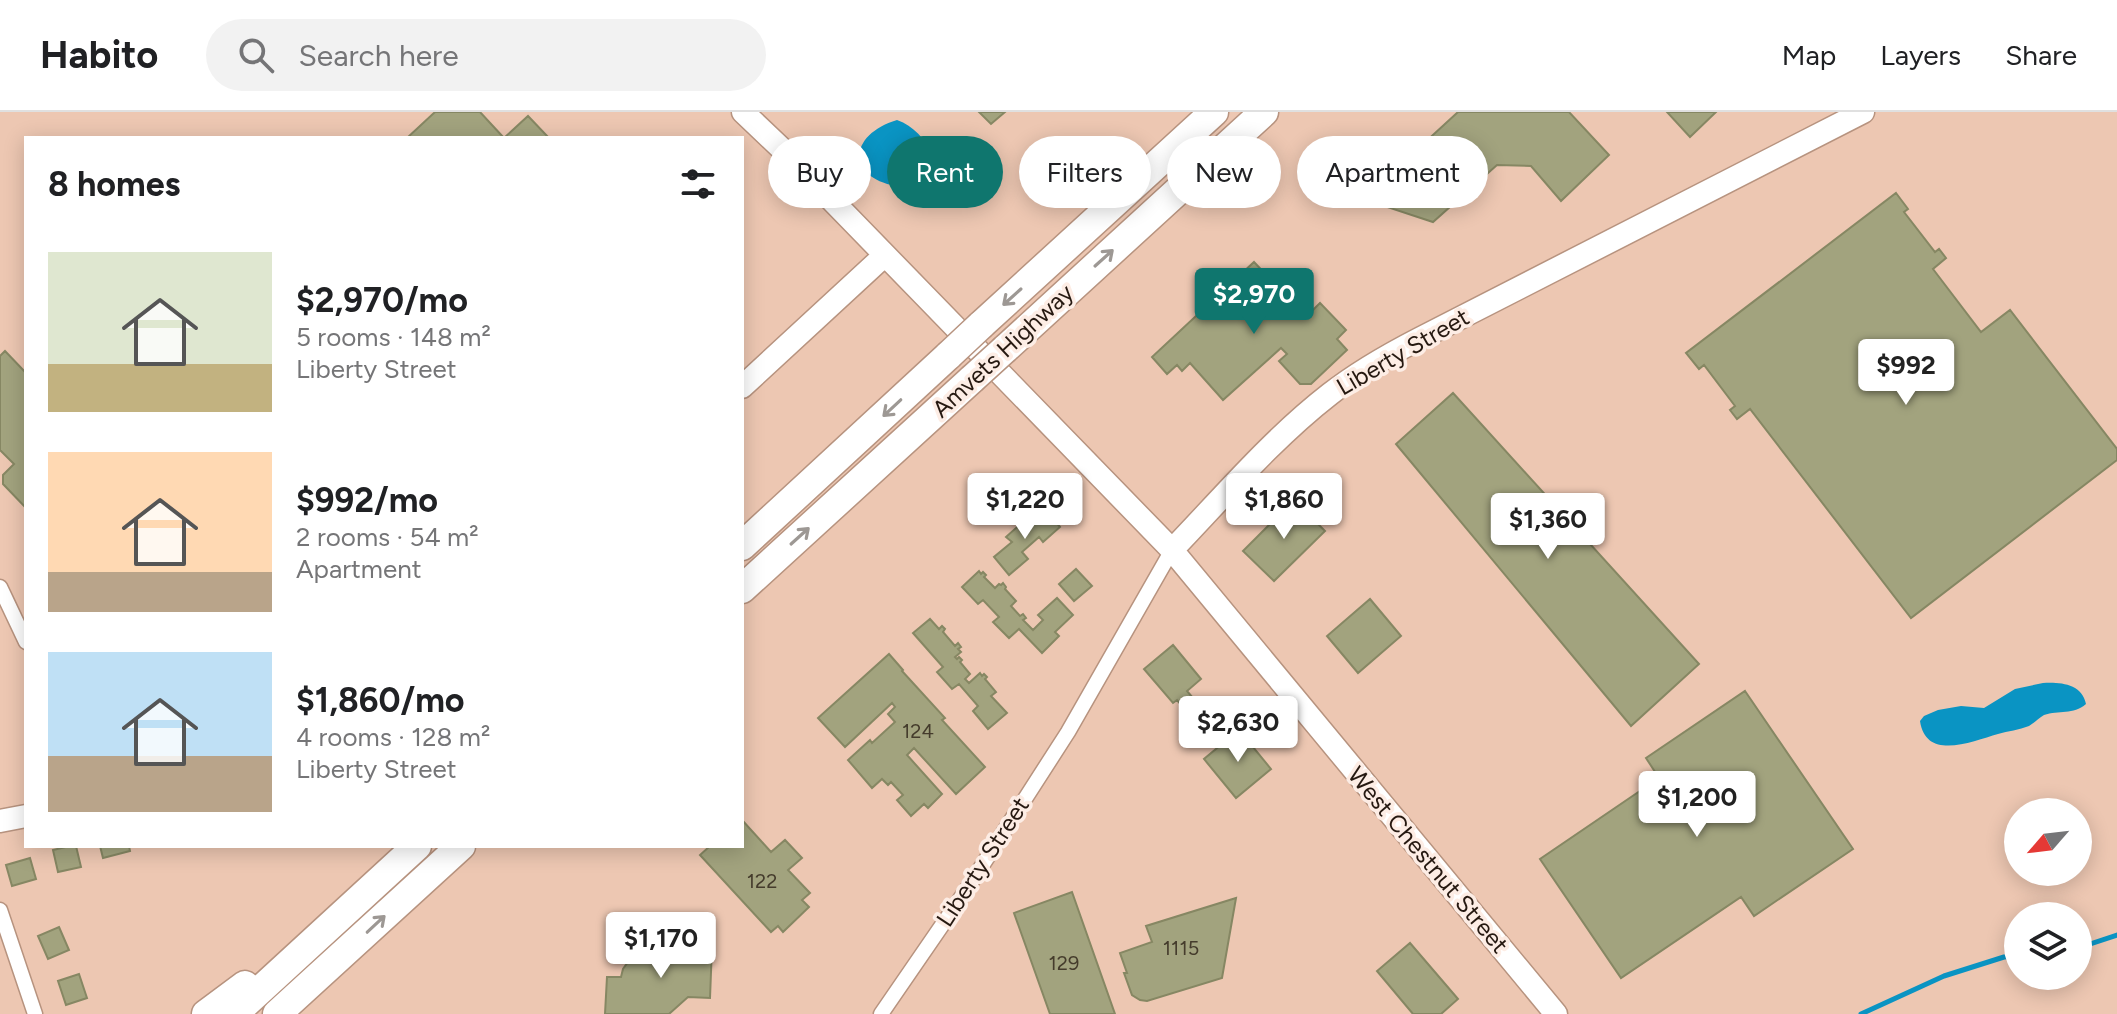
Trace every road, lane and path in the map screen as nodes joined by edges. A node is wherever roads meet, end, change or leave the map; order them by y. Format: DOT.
graph roads {
  1 [pos="743,112"];
  2 [pos="1214,112"];
  3 [pos="1264,112"];
  4 [pos="1863,112"];
  5 [pos="885,255"];
  6 [pos="744,385"];
  7 [pos="744,544"];
  8 [pos="1172,550"];
  9 [pos="0,587"];
  10 [pos="744,587"];
  11 [pos="24,638"];
  12 [pos="24,816"];
  13 [pos="0,821"];
  14 [pos="415,848"];
  15 [pos="459,848"];
  16 [pos="349,909"];
  17 [pos="0,910"];
  18 [pos="351,947"];
  19 [pos="35,1014"];
  20 [pos="206,1014"];
  21 [pos="234,1014"];
  22 [pos="277,1014"];
  23 [pos="288,1014"];
  24 [pos="881,1014"];
  25 [pos="1556,1014"];
  1 -- 5 [label="main road, West Chestnut Street"];
  2 -- 7 [label="highway, Amvets Highway, one-way, bridge"];
  10 -- 3 [label="highway, Amvets Highway, one-way, bridge"];
  4 -- 8 [label="main road, Liberty Street"];
  5 -- 6 [label="main road"];
  5 -- 8 [label="main road, West Chestnut Street"];
  8 -- 24 [label="street, Liberty Street"];
  8 -- 25 [label="main road, West Chestnut Street"];
  9 -- 11 [label="street"];
  12 -- 13 [label="main road"];
  14 -- 16 [label="highway"];
  18 -- 15 [label="highway, one-way"];
  16 -- 20 [label="highway"];
  16 -- 21 [label="highway"];
  17 -- 19 [label="street"];
  18 -- 22 [label="highway"];
  18 -- 23 [label="highway"];
}
